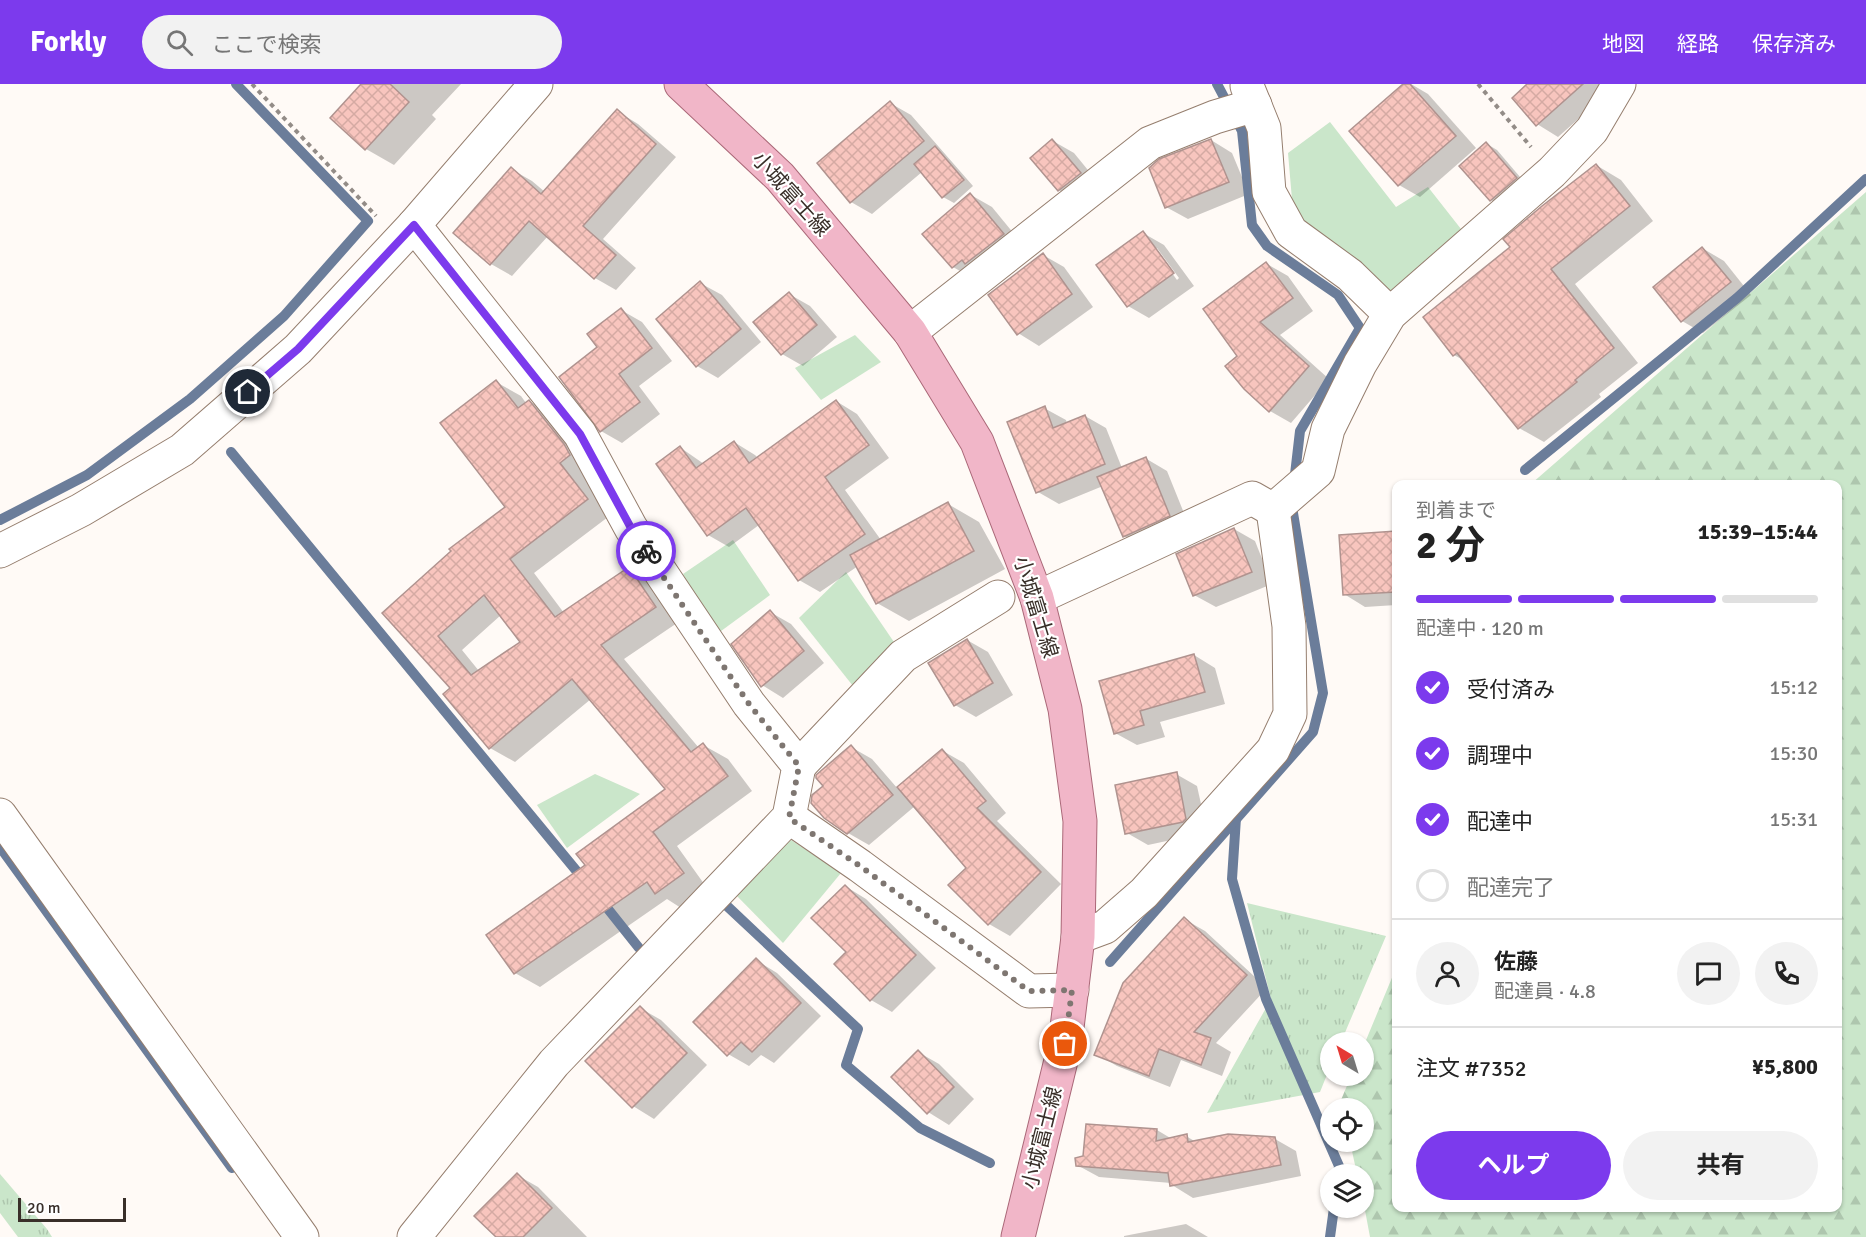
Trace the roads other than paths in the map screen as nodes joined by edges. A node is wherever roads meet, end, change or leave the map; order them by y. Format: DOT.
graph roads {
  1 [pos="536,84"];
  2 [pos="681,84"];
  3 [pos="1619,84"];
  4 [pos="1251,94"];
  5 [pos="406,233"];
  6 [pos="1389,314"];
  7 [pos="910,332"];
  8 [pos="1273,510"];
  9 [pos="0,551"];
  10 [pos="998,597"];
  11 [pos="1037,598"];
  12 [pos="799,766"];
  13 [pos="0,815"];
  14 [pos="789,818"];
  15 [pos="1078,937"];
  16 [pos="1072,990"];
  17 [pos="302,1237"];
  18 [pos="414,1237"];
  19 [pos="1018,1237"];
  1 -- 5 [label="street"];
  2 -- 7 [label="main road, 小城富士線"];
  3 -- 6 [label="street"];
  4 -- 6 [label="street"];
  4 -- 7 [label="street"];
  5 -- 9 [label="street"];
  5 -- 12 [label="street"];
  6 -- 8 [label="street"];
  7 -- 11 [label="main road, 小城富士線"];
  8 -- 11 [label="street"];
  8 -- 15 [label="street"];
  10 -- 12 [label="street"];
  11 -- 15 [label="main road, 小城富士線"];
  12 -- 14 [label="street"];
  13 -- 17 [label="street"];
  14 -- 16 [label="street"];
  14 -- 18 [label="street"];
  15 -- 16 [label="main road, 小城富士線"];
  16 -- 19 [label="main road, 小城富士線"];
}
